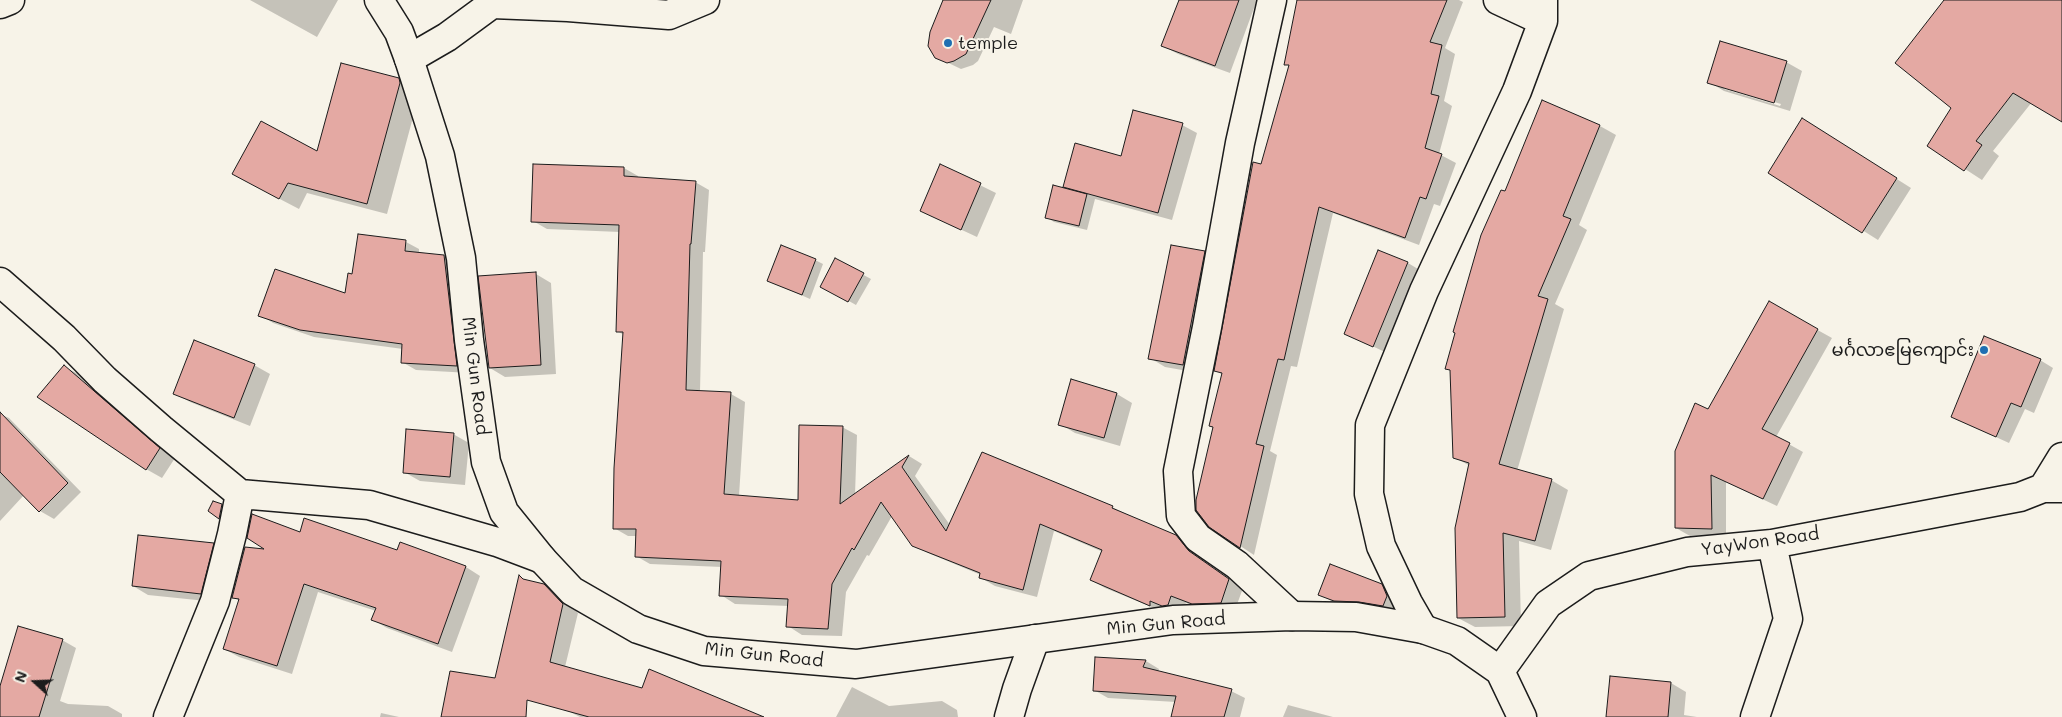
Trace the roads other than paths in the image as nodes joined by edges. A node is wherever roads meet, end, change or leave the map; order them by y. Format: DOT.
graph roads {
  1 [pos="10,0"];
  2 [pos="379,0"];
  3 [pos="705,0"];
  4 [pos="1272,0"];
  5 [pos="1498,0"];
  6 [pos="493,2"];
  7 [pos="0,4"];
  8 [pos="1543,10"];
  9 [pos="410,58"];
  10 [pos="0,282"];
  11 [pos="2062,457"];
  12 [pos="2053,488"];
  13 [pos="240,494"];
  14 [pos="1772,544"];
  15 [pos="542,559"];
  16 [pos="1292,616"];
  17 [pos="1423,629"];
  18 [pos="1035,639"];
  19 [pos="1500,671"];
  20 [pos="168,717"];
  21 [pos="1009,717"];
  22 [pos="1522,717"];
  23 [pos="1755,717"];
  1 -- 7 [label="street"];
  2 -- 9 [label="street, Min Gun Road"];
  3 -- 6 [label="street"];
  4 -- 16 [label="street"];
  5 -- 8 [label="street"];
  6 -- 9 [label="street"];
  8 -- 17 [label="street"];
  9 -- 15 [label="street, Min Gun Road"];
  10 -- 13 [label="street"];
  11 -- 12 [label="street"];
  12 -- 14 [label="street, YayWon Road"];
  13 -- 15 [label="street"];
  13 -- 20 [label="street"];
  14 -- 19 [label="street, YayWon Road"];
  14 -- 23 [label="street"];
  15 -- 18 [label="street, Min Gun Road"];
  16 -- 17 [label="street, Min Gun Road"];
  16 -- 18 [label="street, Min Gun Road"];
  17 -- 19 [label="street, Min Gun Road"];
  18 -- 21 [label="street"];
  19 -- 22 [label="street"];
}
